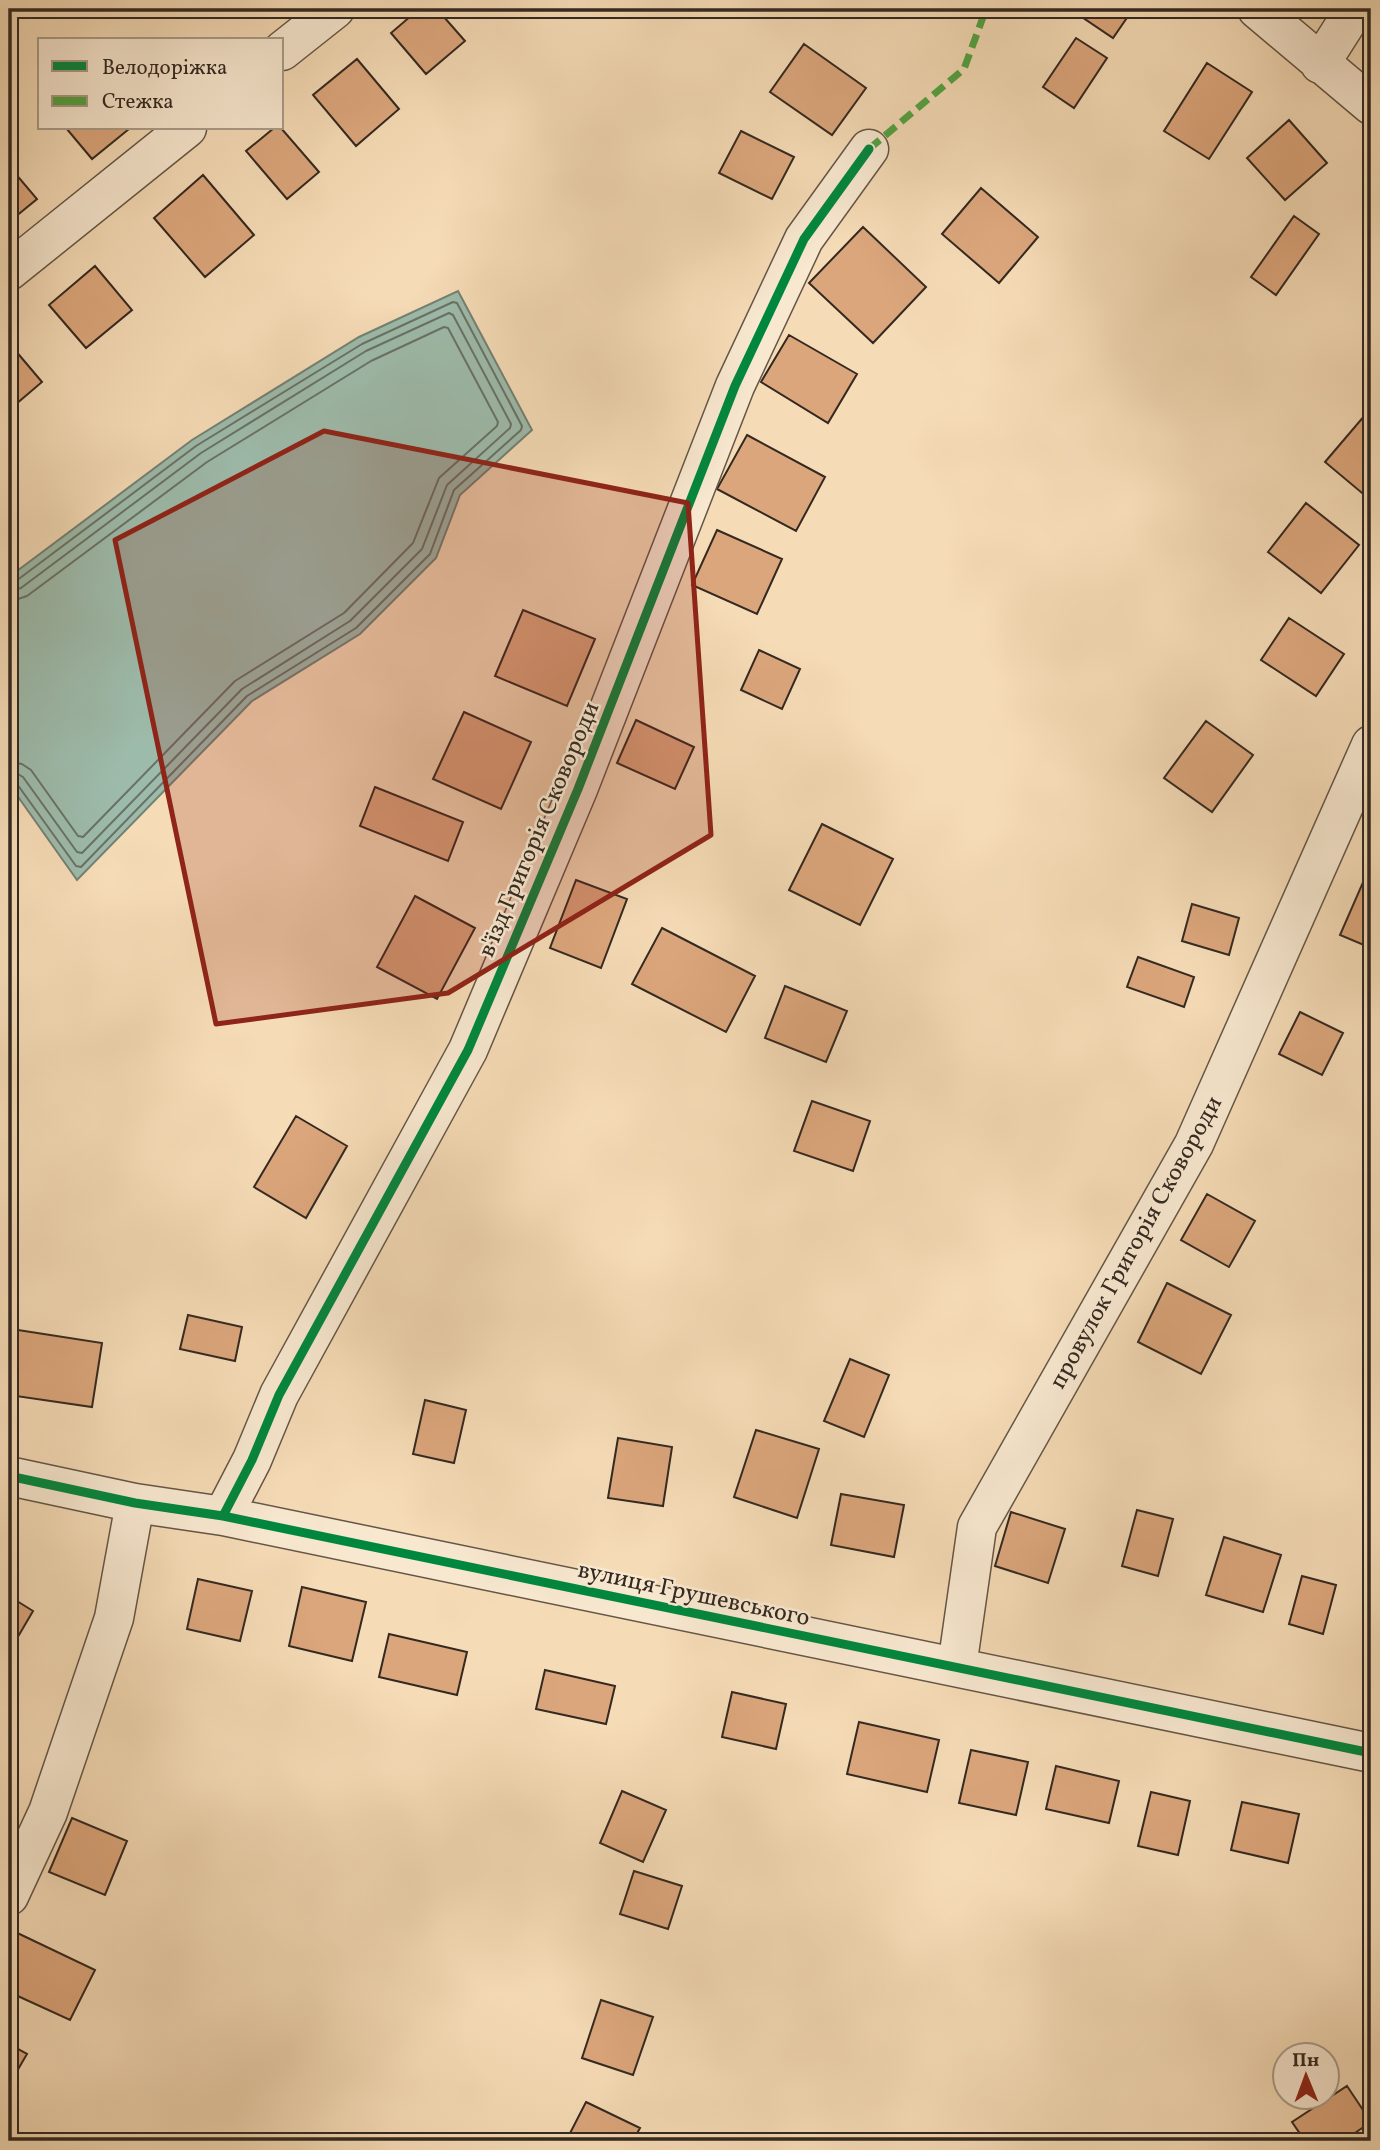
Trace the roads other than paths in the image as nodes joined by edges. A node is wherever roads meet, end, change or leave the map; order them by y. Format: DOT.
graph roads {
  1 [pos="335,9"];
  2 [pos="1257,9"];
  3 [pos="1355,9"];
  4 [pos="284,49"];
  5 [pos="1320,64"];
  6 [pos="1371,105"];
  7 [pos="185,130"];
  8 [pos="869,149"];
  9 [pos="9,271"];
  10 [pos="1371,745"];
  11 [pos="9,1476"];
  12 [pos="135,1503"];
  13 [pos="223,1516"];
  14 [pos="957,1667"];
  15 [pos="1371,1753"];
  16 [pos="9,1896"];
  1 -- 4 [label="street"];
  2 -- 5 [label="street"];
  3 -- 5 [label="street"];
  5 -- 6 [label="street"];
  7 -- 9 [label="street"];
  8 -- 13 [label="street, в'їзд Григорія Сковороди"];
  10 -- 14 [label="street, провулок Григорія Сковороди"];
  11 -- 12 [label="street, вулиця Грушевського"];
  12 -- 13 [label="street, вулиця Грушевського"];
  12 -- 16 [label="street"];
  13 -- 14 [label="street, вулиця Грушевського"];
  14 -- 15 [label="street, вулиця Грушевського"];
}
